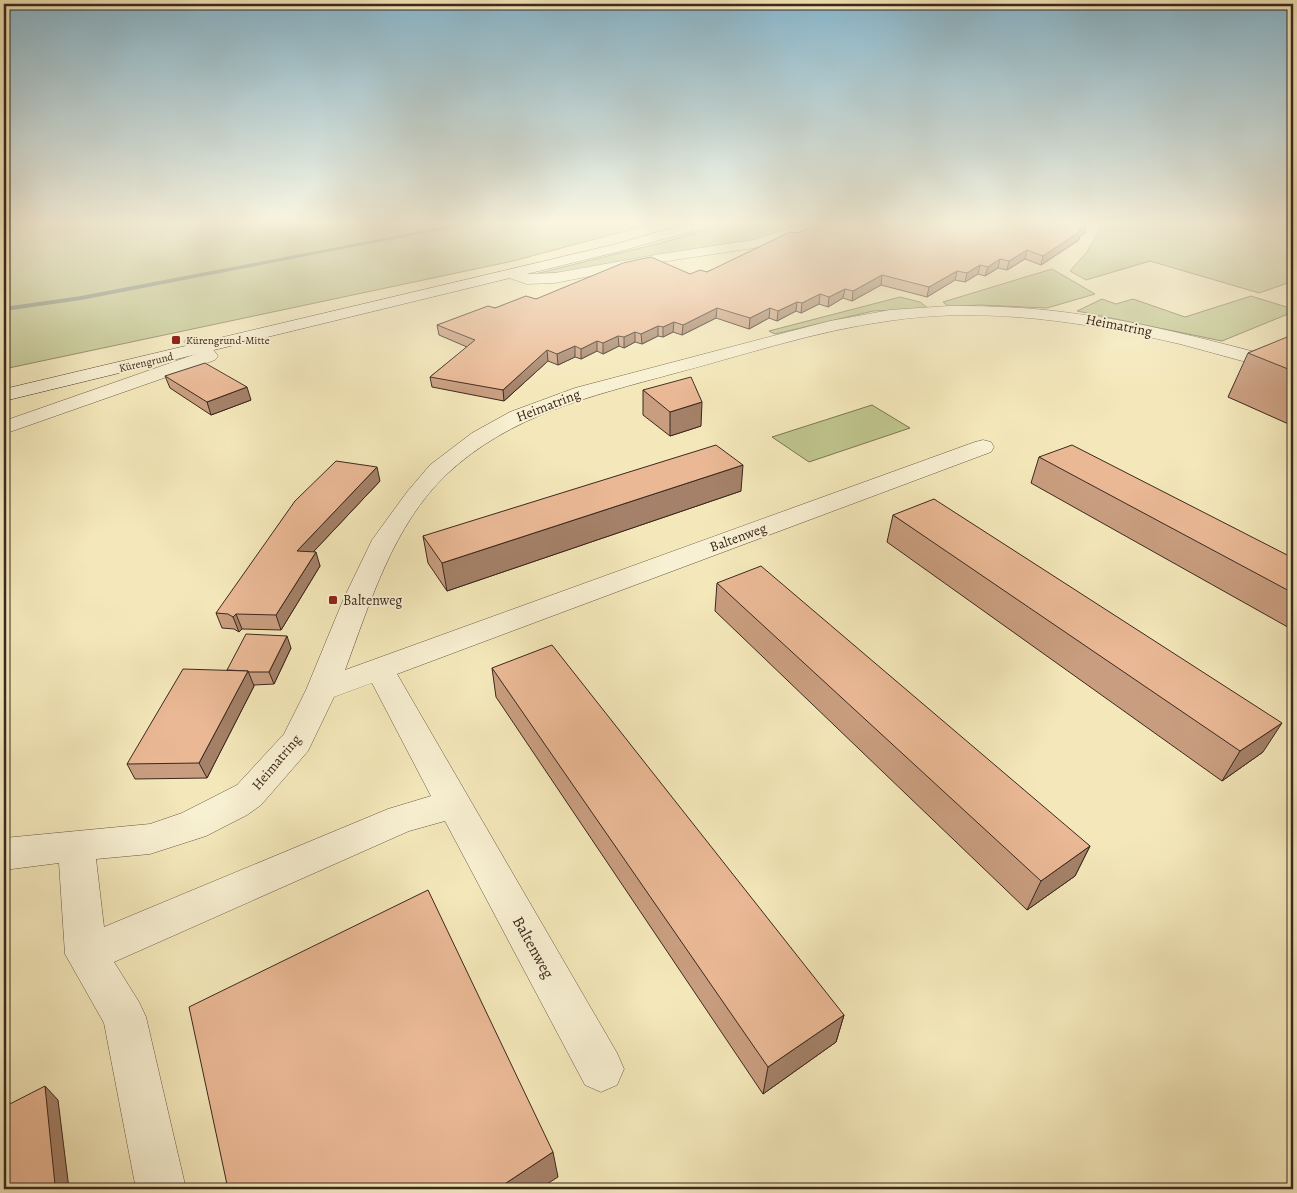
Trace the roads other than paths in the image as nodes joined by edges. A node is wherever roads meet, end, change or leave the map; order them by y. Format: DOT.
graph roads {
  1 [pos="487,280"];
  2 [pos="197,345"];
  3 [pos="1293,368"];
  4 [pos="4,381"];
  5 [pos="4,395"];
  6 [pos="4,428"];
  7 [pos="983,447"];
  8 [pos="379,669"];
  9 [pos="322,690"];
  10 [pos="455,804"];
  11 [pos="76,845"];
  12 [pos="4,854"];
  13 [pos="86,954"];
  14 [pos="600,1069"];
  15 [pos="161,1189"];
  1 -- 2 [label="street, Kürengrund"];
  2 -- 4 [label="street, Kürengrund"];
  2 -- 5 [label="street, Kürengrund"];
  2 -- 6 [label="street"];
  3 -- 9 [label="street, Heimatring"];
  7 -- 8 [label="street, Baltenweg"];
  8 -- 9 [label="street, Baltenweg"];
  8 -- 10 [label="street, Baltenweg"];
  9 -- 11 [label="street, Heimatring"];
  10 -- 13 [label="street"];
  10 -- 14 [label="street, Baltenweg"];
  11 -- 12 [label="street, Heimatring"];
  11 -- 13 [label="street"];
  13 -- 15 [label="street"];
}
